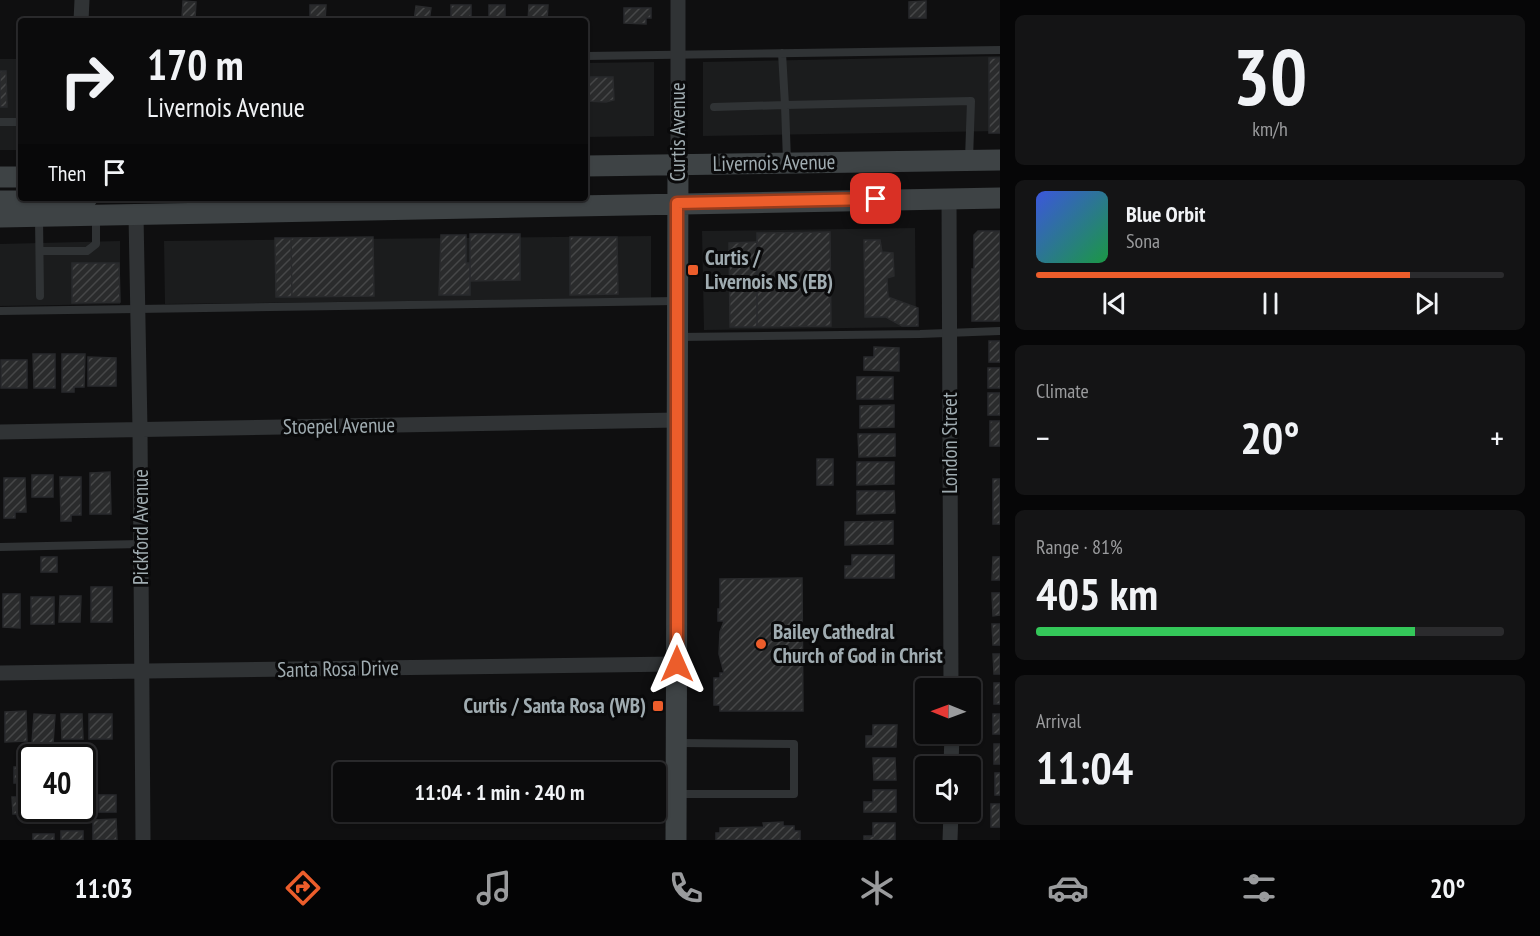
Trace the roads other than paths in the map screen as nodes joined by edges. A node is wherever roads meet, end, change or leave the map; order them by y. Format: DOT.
graph roads {
  1 [pos="81,0"];
  2 [pos="678,0"];
  3 [pos="81,18"];
  4 [pos="1000,50"];
  5 [pos="782,53"];
  6 [pos="678,55"];
  7 [pos="588,56"];
  8 [pos="785,105"];
  9 [pos="714,107"];
  10 [pos="0,122"];
  11 [pos="18,122"];
  12 [pos="969,160"];
  13 [pos="1000,160"];
  14 [pos="787,163"];
  15 [pos="678,165"];
  16 [pos="588,166"];
  17 [pos="0,177"];
  18 [pos="18,177"];
  19 [pos="1000,184"];
  20 [pos="924,198"];
  21 [pos="949,198"];
  22 [pos="1000,198"];
  23 [pos="0,201"];
  24 [pos="487,202"];
  25 [pos="677,203"];
  26 [pos="136,206"];
  27 [pos="92,207"];
  28 [pos="0,217"];
  29 [pos="39,217"];
  30 [pos="40,251"];
  31 [pos="40,296"];
  32 [pos="677,301"];
  33 [pos="137,309"];
  34 [pos="0,311"];
  35 [pos="1000,331"];
  36 [pos="949,332"];
  37 [pos="677,336"];
  38 [pos="677,420"];
  39 [pos="140,429"];
  40 [pos="0,432"];
  41 [pos="140,544"];
  42 [pos="0,547"];
  43 [pos="677,664"];
  44 [pos="141,671"];
  45 [pos="0,673"];
  46 [pos="951,678"];
  47 [pos="676,743"];
  48 [pos="676,794"];
  49 [pos="951,822"];
  50 [pos="143,840"];
  51 [pos="676,840"];
  52 [pos="950,840"];
  1 -- 3 [label="street"];
  2 -- 6 [label="street, Curtis Avenue"];
  4 -- 5 [label="lane"];
  5 -- 6 [label="lane"];
  5 -- 8 [label="lane"];
  6 -- 7 [label="lane"];
  6 -- 15 [label="street, Curtis Avenue"];
  8 -- 9 [label="lane"];
  8 -- 12 [label="lane"];
  8 -- 14 [label="lane"];
  10 -- 11 [label="lane"];
  12 -- 13 [label="street, Livernois Avenue"];
  12 -- 14 [label="street, Livernois Avenue"];
  14 -- 15 [label="street, Livernois Avenue"];
  15 -- 16 [label="street, Livernois Avenue"];
  15 -- 25 [label="street, Curtis Avenue"];
  17 -- 18 [label="street"];
  19 -- 20 [label="street"];
  20 -- 21 [label="street, Livernois Avenue"];
  20 -- 25 [label="street, Livernois Avenue"];
  21 -- 22 [label="street, Livernois Avenue"];
  21 -- 36 [label="street, London Street"];
  23 -- 27 [label="street"];
  24 -- 25 [label="street, Livernois Avenue"];
  24 -- 26 [label="street, Livernois Avenue"];
  25 -- 32 [label="street, Curtis Avenue"];
  26 -- 27 [label="street, Livernois Avenue"];
  26 -- 33 [label="street, Pickford Avenue"];
  27 -- 29 [label="street, Livernois Avenue"];
  27 -- 30 [label="lane"];
  28 -- 29 [label="street, Livernois Avenue"];
  29 -- 30 [label="lane"];
  30 -- 31 [label="lane"];
  32 -- 33 [label="lane"];
  32 -- 37 [label="street, Curtis Avenue"];
  33 -- 34 [label="lane"];
  33 -- 39 [label="street, Pickford Avenue"];
  35 -- 36 [label="lane"];
  36 -- 37 [label="lane"];
  36 -- 46 [label="street, London Street"];
  37 -- 38 [label="street, Curtis Avenue"];
  38 -- 39 [label="street, Stoepel Avenue"];
  38 -- 43 [label="street, Curtis Avenue"];
  39 -- 40 [label="street, Stoepel Avenue"];
  39 -- 41 [label="street, Pickford Avenue"];
  41 -- 42 [label="lane"];
  41 -- 44 [label="street, Pickford Avenue"];
  43 -- 44 [label="street, Santa Rosa Drive"];
  43 -- 47 [label="street, Curtis Avenue"];
  44 -- 45 [label="street, Santa Rosa Drive"];
  44 -- 50 [label="street, Pickford Avenue"];
  47 -- 48 [label="street, Curtis Avenue"];
  47 -- 48 [label="lane"];
  48 -- 51 [label="street, Curtis Avenue"];
  49 -- 52 [label="street"];
}
